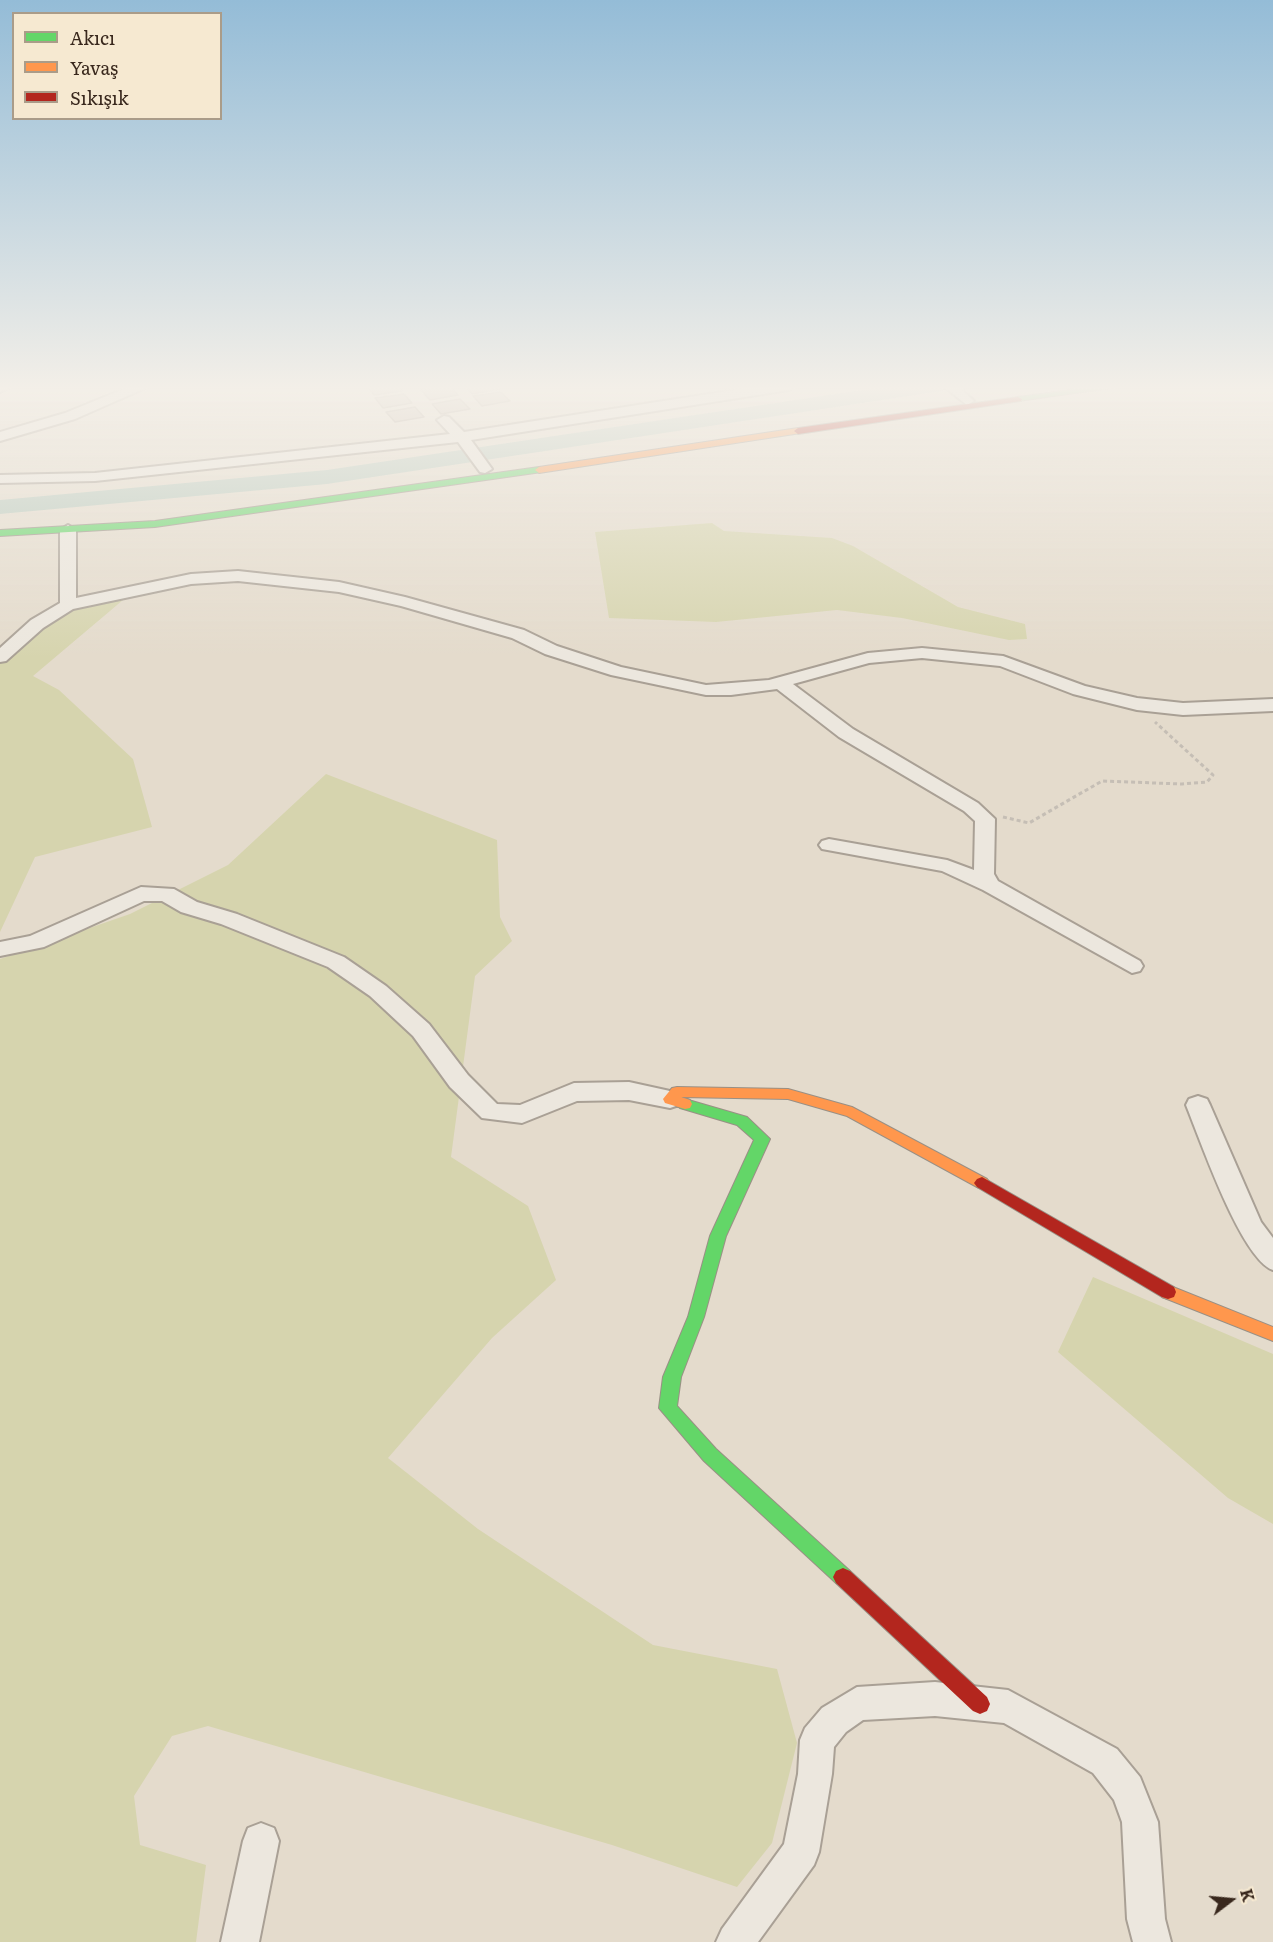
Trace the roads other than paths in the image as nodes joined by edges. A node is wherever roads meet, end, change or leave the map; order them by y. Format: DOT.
graph roads {
  1 [pos="99,477"];
  2 [pos="422,477"];
  3 [pos="489,477"];
  4 [pos="0,479"];
  5 [pos="0,522"];
  6 [pos="68,530"];
  7 [pos="0,533"];
  8 [pos="68,606"];
  9 [pos="0,657"];
  10 [pos="779,682"];
  11 [pos="1266,706"];
  12 [pos="1273,723"];
  13 [pos="829,845"];
  14 [pos="990,885"];
  15 [pos="0,949"];
  16 [pos="1132,966"];
  17 [pos="670,1100"];
  18 [pos="1198,1105"];
  19 [pos="1273,1259"];
  20 [pos="1273,1334"];
  21 [pos="980,1704"];
  22 [pos="261,1841"];
  23 [pos="240,1942"];
  24 [pos="735,1942"];
  25 [pos="1152,1942"];
  1 -- 4 [label="street"];
  2 -- 5 [label="main road"];
  3 -- 6 [label="main road"];
  6 -- 7 [label="main road"];
  6 -- 8 [label="street"];
  8 -- 9 [label="street"];
  8 -- 10 [label="street"];
  10 -- 11 [label="street"];
  10 -- 14 [label="street"];
  11 -- 12 [label="street"];
  13 -- 14 [label="street"];
  14 -- 16 [label="street"];
  15 -- 17 [label="street"];
  17 -- 20 [label="main road"];
  17 -- 21 [label="main road"];
  18 -- 19 [label="street"];
  21 -- 24 [label="street"];
  21 -- 25 [label="street"];
  22 -- 23 [label="street"];
}
